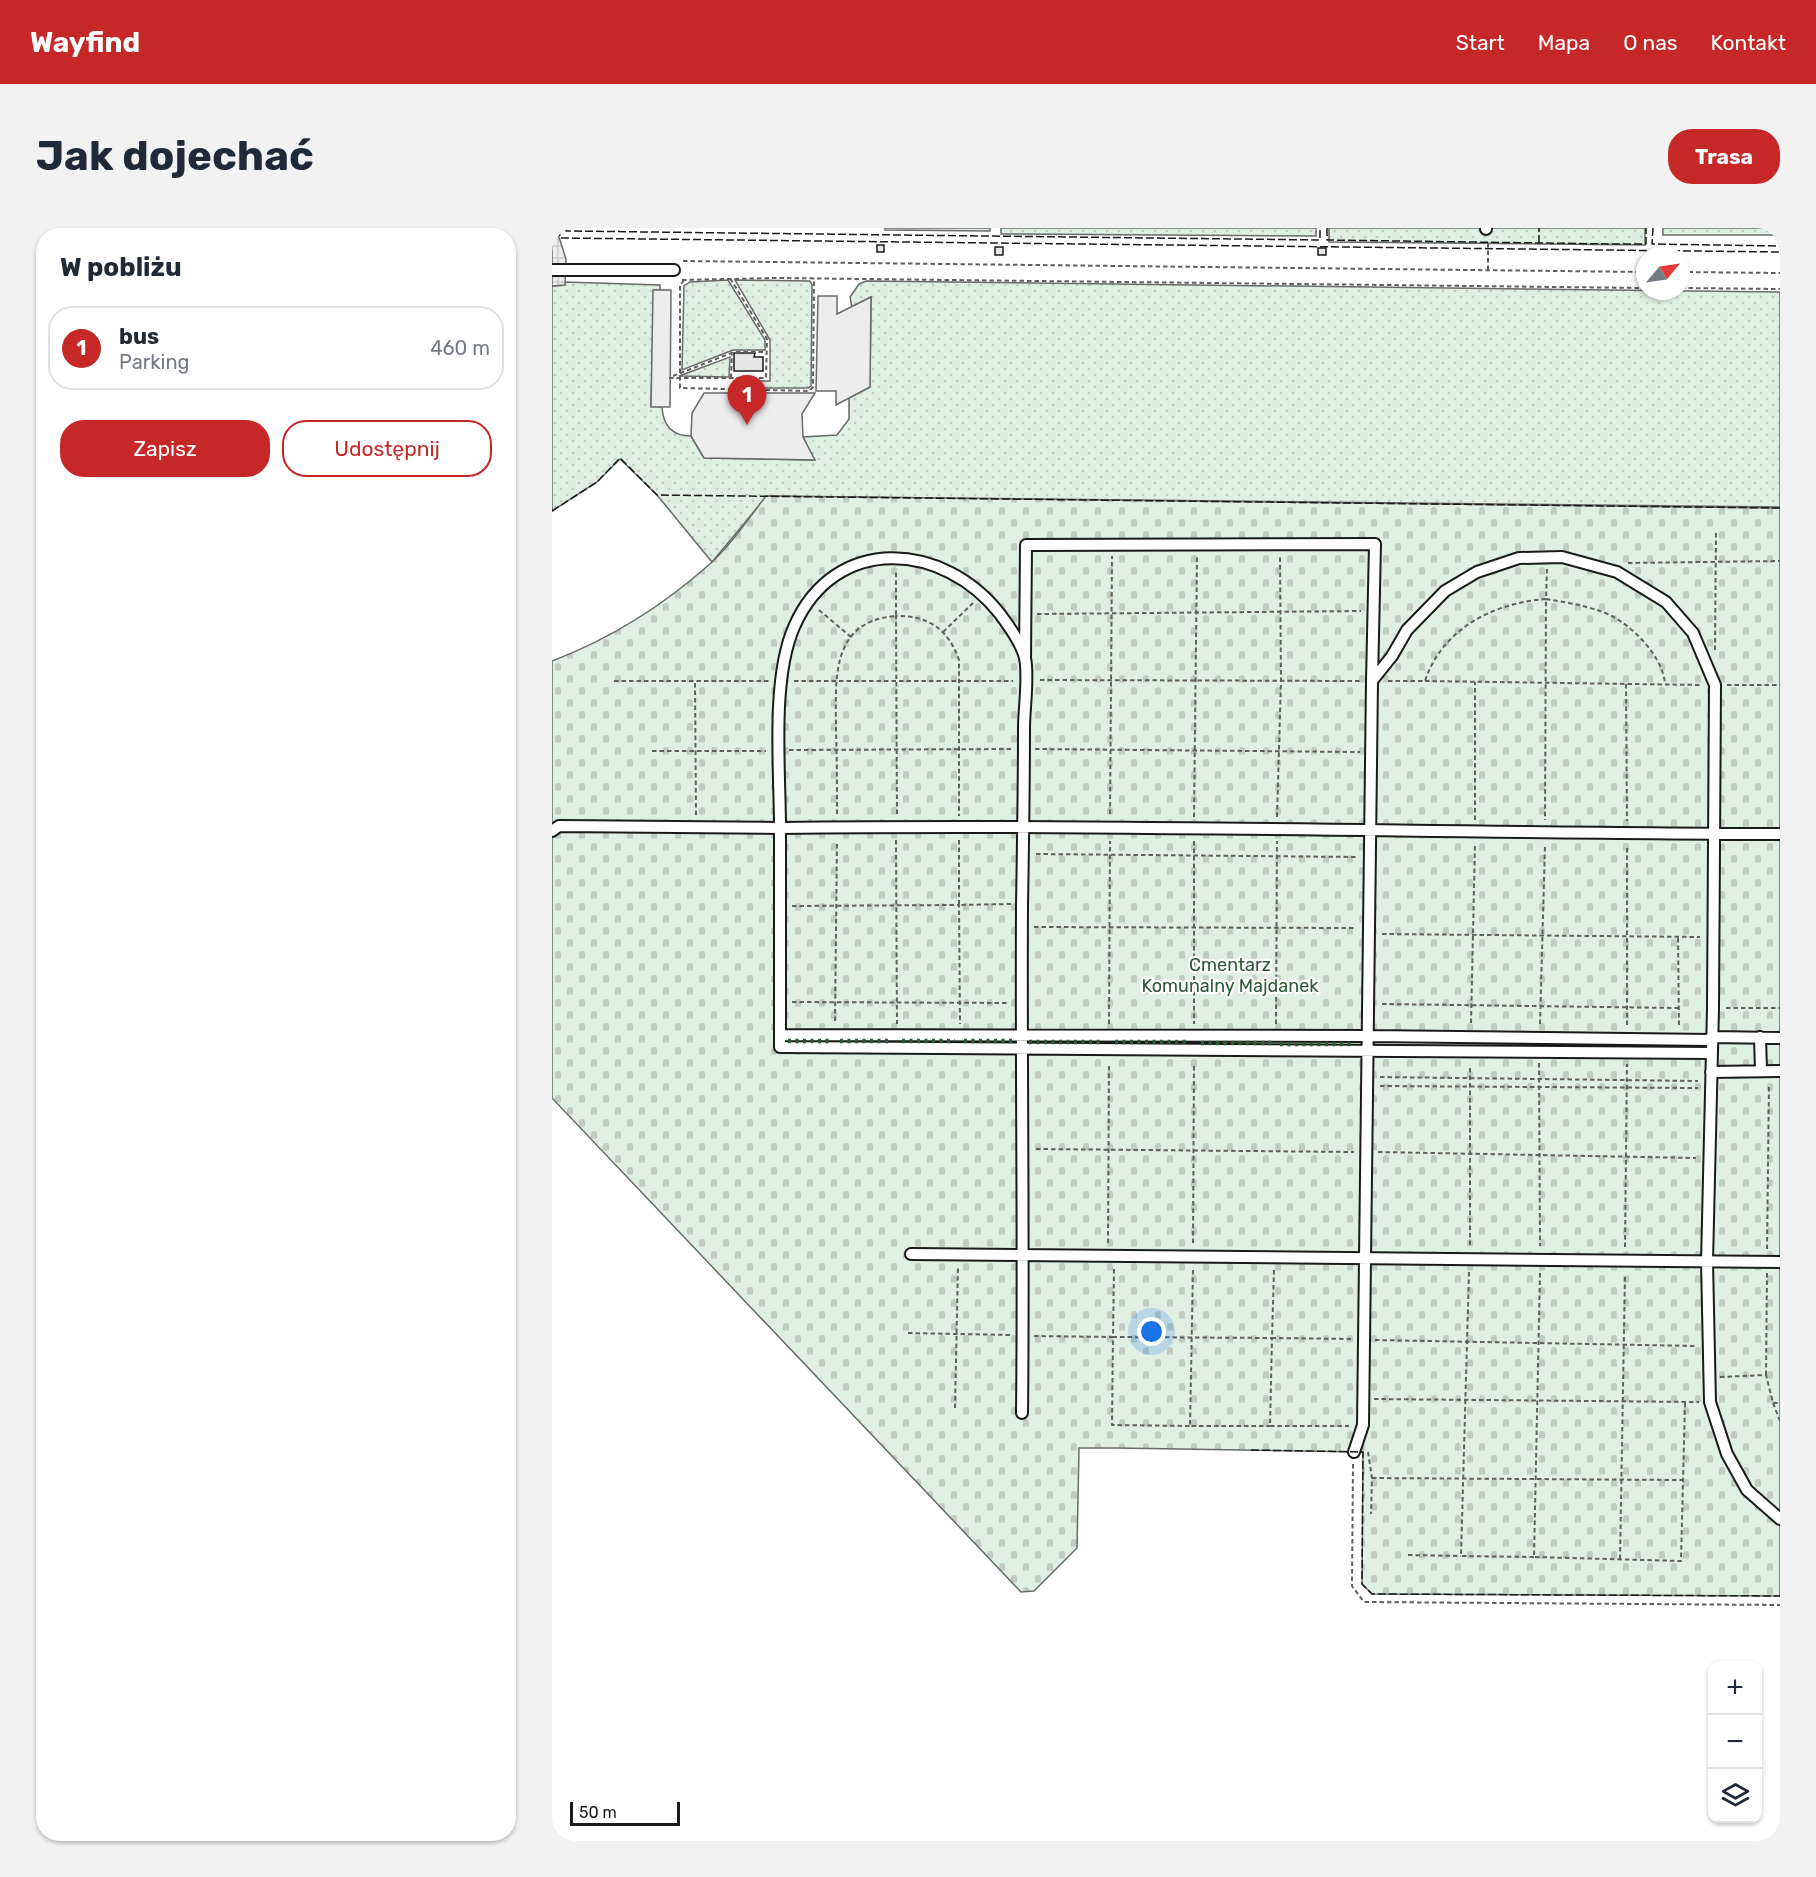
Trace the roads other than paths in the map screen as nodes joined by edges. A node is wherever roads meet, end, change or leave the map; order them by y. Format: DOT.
graph roads {
  1 [pos="552,270"];
  2 [pos="678,270"];
  3 [pos="1025,658"];
  4 [pos="1372,681"];
  5 [pos="780,828"];
  6 [pos="1024,828"];
  7 [pos="552,831"];
  8 [pos="1371,831"];
  9 [pos="1713,834"];
  10 [pos="1780,834"];
  11 [pos="780,1035"];
  12 [pos="1022,1035"];
  13 [pos="1369,1036"];
  14 [pos="1760,1037"];
  15 [pos="1780,1038"];
  16 [pos="1711,1039"];
  17 [pos="1022,1047"];
  18 [pos="1368,1050"];
  19 [pos="1711,1053"];
  20 [pos="1770,1071"];
  21 [pos="1710,1080"];
  22 [pos="911,1254"];
  23 [pos="1023,1254"];
  24 [pos="1366,1257"];
  25 [pos="1707,1262"];
  26 [pos="1780,1262"];
  27 [pos="1022,1413"];
  28 [pos="1354,1452"];
  29 [pos="1780,1519"];
  1 -- 2 [label="street"];
  3 -- 4 [label="street"];
  3 -- 5 [label="street"];
  3 -- 6 [label="street"];
  4 -- 8 [label="street"];
  4 -- 9 [label="street"];
  5 -- 6 [label="street"];
  5 -- 7 [label="street"];
  5 -- 11 [label="street"];
  6 -- 8 [label="street"];
  6 -- 12 [label="street"];
  8 -- 9 [label="street"];
  8 -- 13 [label="street"];
  9 -- 10 [label="street"];
  9 -- 16 [label="street"];
  11 -- 12 [label="street"];
  11 -- 17 [label="street"];
  12 -- 13 [label="street"];
  12 -- 17 [label="street"];
  13 -- 16 [label="street"];
  13 -- 18 [label="street"];
  14 -- 15 [label="street"];
  14 -- 16 [label="street"];
  14 -- 20 [label="street"];
  16 -- 19 [label="street"];
  17 -- 18 [label="street"];
  17 -- 23 [label="street"];
  18 -- 19 [label="street"];
  18 -- 24 [label="street"];
  19 -- 21 [label="street"];
  20 -- 21 [label="street"];
  21 -- 25 [label="street"];
  22 -- 23 [label="street"];
  23 -- 24 [label="street"];
  23 -- 27 [label="street"];
  24 -- 25 [label="street"];
  24 -- 28 [label="street"];
  25 -- 26 [label="street"];
  25 -- 29 [label="street"];
}
